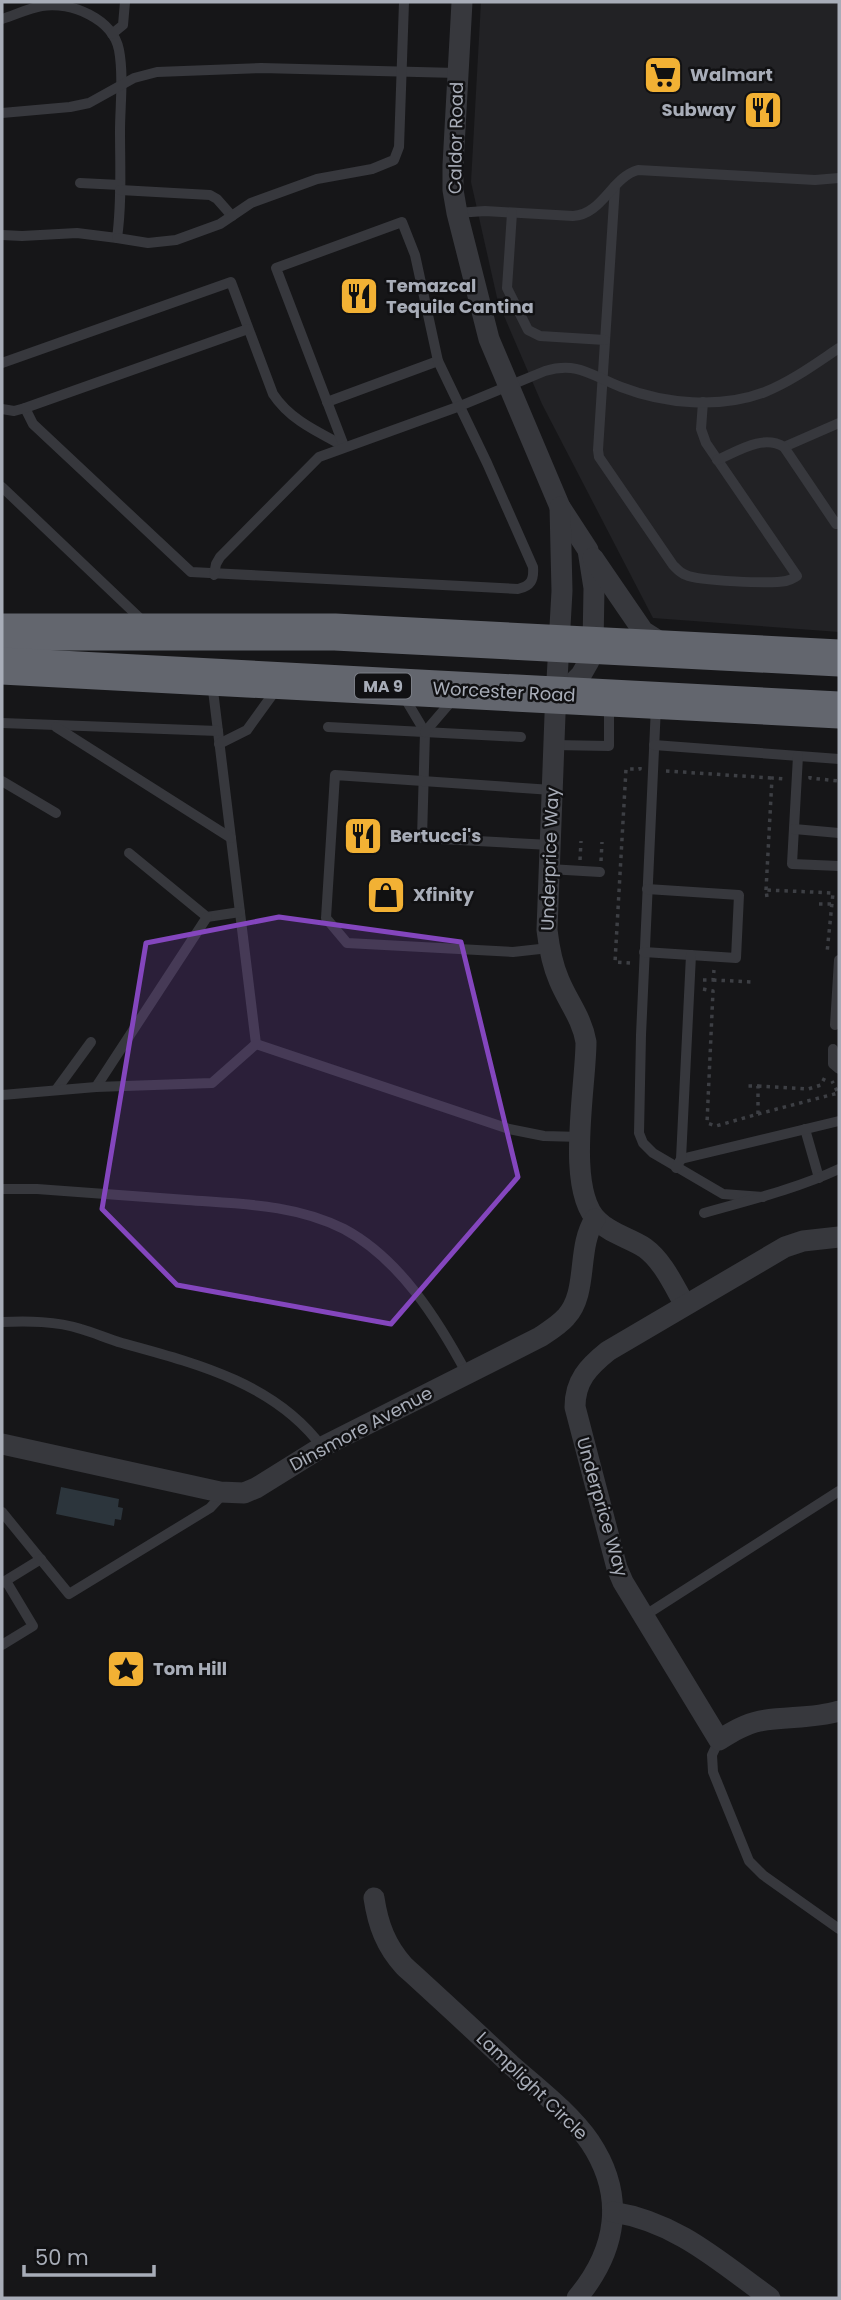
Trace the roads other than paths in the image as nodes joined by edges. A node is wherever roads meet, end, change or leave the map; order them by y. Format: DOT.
graph roads {
  1 [pos="125,2"];
  2 [pos="404,2"];
  3 [pos="461,2"];
  4 [pos="36,4"];
  5 [pos="76,5"];
  6 [pos="2,19"];
  7 [pos="112,34"];
  8 [pos="402,71"];
  9 [pos="457,73"];
  10 [pos="120,86"];
  11 [pos="2,113"];
  12 [pos="839,178"];
  13 [pos="80,183"];
  14 [pos="615,186"];
  15 [pos="120,188"];
  16 [pos="457,213"];
  17 [pos="512,213"];
  18 [pos="232,216"];
  19 [pos="2,235"];
  20 [pos="117,238"];
  21 [pos="248,329"];
  22 [pos="605,340"];
  23 [pos="839,348"];
  24 [pos="438,361"];
  25 [pos="2,363"];
  26 [pos="603,378"];
  27 [pos="508,387"];
  28 [pos="327,402"];
  29 [pos="703,402"];
  30 [pos="460,406"];
  31 [pos="25,408"];
  32 [pos="2,409"];
  33 [pos="839,423"];
  34 [pos="826,430"];
  35 [pos="839,430"];
  36 [pos="344,446"];
  37 [pos="784,447"];
  38 [pos="717,460"];
  39 [pos="2,487"];
  40 [pos="561,507"];
  41 [pos="839,522"];
  42 [pos="588,551"];
  43 [pos="214,575"];
  44 [pos="2,632"];
  45 [pos="155,632"];
  46 [pos="576,644"];
  47 [pos="677,649"];
  48 [pos="839,658"];
  49 [pos="2,666"];
  50 [pos="211,676"];
  51 [pos="282,680"];
  52 [pos="398,687"];
  53 [pos="462,690"];
  54 [pos="556,695"];
  55 [pos="609,697"];
  56 [pos="656,700"];
  57 [pos="839,710"];
  58 [pos="2,723"];
  59 [pos="54,725"];
  60 [pos="328,727"];
  61 [pos="218,731"];
  62 [pos="425,732"];
  63 [pos="521,737"];
  64 [pos="219,744"];
  65 [pos="654,745"];
  66 [pos="554,746"];
  67 [pos="798,755"];
  68 [pos="839,759"];
  69 [pos="423,780"];
  70 [pos="2,781"];
  71 [pos="552,790"];
  72 [pos="56,813"];
  73 [pos="794,830"];
  74 [pos="839,833"];
  75 [pos="231,838"];
  76 [pos="550,845"];
  77 [pos="129,853"];
  78 [pos="839,866"];
  79 [pos="549,869"];
  80 [pos="600,872"];
  81 [pos="647,889"];
  82 [pos="240,912"];
  83 [pos="206,917"];
  84 [pos="549,948"];
  85 [pos="644,952"];
  86 [pos="691,955"];
  87 [pos="839,960"];
  88 [pos="835,1025"];
  89 [pos="90,1042"];
  90 [pos="256,1044"];
  91 [pos="833,1049"];
  92 [pos="839,1069"];
  93 [pos="96,1087"];
  94 [pos="56,1090"];
  95 [pos="2,1095"];
  96 [pos="839,1121"];
  97 [pos="805,1129"];
  98 [pos="581,1137"];
  99 [pos="678,1164"];
  100 [pos="839,1169"];
  101 [pos="819,1178"];
  102 [pos="2,1189"];
  103 [pos="763,1197"];
  104 [pos="704,1213"];
  105 [pos="595,1219"];
  106 [pos="839,1237"];
  107 [pos="685,1305"];
  108 [pos="2,1322"];
  109 [pos="467,1374"];
  110 [pos="2,1444"];
  111 [pos="322,1447"];
  112 [pos="839,1491"];
  113 [pos="225,1492"];
  114 [pos="2,1512"];
  115 [pos="41,1559"];
  116 [pos="4,1582"];
  117 [pos="644,1616"];
  118 [pos="2,1645"];
  119 [pos="839,1711"];
  120 [pos="719,1740"];
  121 [pos="374,1898"];
  122 [pos="839,1929"];
  123 [pos="613,2212"];
  124 [pos="577,2298"];
  125 [pos="770,2298"];
  1 -- 7 [label="lane"];
  2 -- 8 [label="lane"];
  3 -- 9 [label="street, Caldor Road"];
  4 -- 5 [label="lane"];
  4 -- 6 [label="lane"];
  5 -- 7 [label="lane"];
  7 -- 10 [label="lane"];
  8 -- 9 [label="lane"];
  8 -- 10 [label="lane"];
  8 -- 18 [label="lane"];
  9 -- 16 [label="street, Caldor Road"];
  10 -- 11 [label="lane"];
  10 -- 15 [label="lane"];
  12 -- 14 [label="lane"];
  13 -- 15 [label="lane"];
  14 -- 17 [label="lane"];
  14 -- 22 [label="lane"];
  15 -- 18 [label="lane"];
  15 -- 20 [label="lane"];
  16 -- 17 [label="lane"];
  16 -- 27 [label="street, Caldor Road"];
  17 -- 22 [label="lane"];
  18 -- 20 [label="lane"];
  19 -- 20 [label="lane"];
  21 -- 25 [label="lane"];
  21 -- 31 [label="lane"];
  21 -- 36 [label="lane"];
  22 -- 26 [label="lane"];
  23 -- 29 [label="lane"];
  24 -- 28 [label="lane"];
  24 -- 28 [label="lane"];
  24 -- 30 [label="lane"];
  26 -- 27 [label="lane"];
  26 -- 29 [label="lane"];
  26 -- 38 [label="lane"];
  27 -- 30 [label="lane"];
  27 -- 40 [label="street, Caldor Road"];
  28 -- 36 [label="lane"];
  29 -- 38 [label="lane"];
  30 -- 36 [label="lane"];
  30 -- 43 [label="lane"];
  31 -- 32 [label="lane"];
  31 -- 43 [label="lane"];
  33 -- 34 [label="lane"];
  34 -- 35 [label="lane"];
  34 -- 37 [label="lane"];
  36 -- 43 [label="lane"];
  37 -- 38 [label="lane"];
  37 -- 41 [label="lane"];
  39 -- 45 [label="lane"];
  40 -- 42 [label="street, Caldor Road"];
  40 -- 46 [label="street, Caldor Road"];
  42 -- 46 [label="street, Caldor Road"];
  42 -- 47 [label="street"];
  44 -- 45 [label="highway"];
  45 -- 46 [label="highway"];
  46 -- 47 [label="highway"];
  46 -- 54 [label="street, Caldor Road"];
  46 -- 54 [label="street, Caldor Road"];
  47 -- 48 [label="highway"];
  49 -- 50 [label="highway, Worcester Road / MA 9"];
  50 -- 51 [label="highway, Worcester Road / MA 9"];
  50 -- 61 [label="lane"];
  51 -- 52 [label="highway, Worcester Road / MA 9"];
  51 -- 64 [label="lane"];
  52 -- 53 [label="highway, Worcester Road / MA 9"];
  52 -- 62 [label="lane"];
  53 -- 54 [label="highway, Worcester Road / MA 9"];
  53 -- 62 [label="lane"];
  54 -- 55 [label="highway, Worcester Road / MA 9"];
  54 -- 66 [label="street, Underprice Way"];
  55 -- 56 [label="highway, Worcester Road / MA 9"];
  55 -- 66 [label="lane"];
  56 -- 57 [label="highway, Worcester Road / MA 9"];
  56 -- 65 [label="lane"];
  58 -- 59 [label="lane"];
  59 -- 61 [label="lane"];
  59 -- 75 [label="lane"];
  60 -- 62 [label="lane"];
  61 -- 64 [label="lane"];
  62 -- 63 [label="lane"];
  62 -- 69 [label="lane"];
  64 -- 75 [label="lane"];
  65 -- 67 [label="lane"];
  65 -- 81 [label="lane"];
  66 -- 71 [label="street, Underprice Way"];
  67 -- 68 [label="lane"];
  67 -- 73 [label="lane"];
  69 -- 71 [label="lane"];
  69 -- 76 [label="lane"];
  69 -- 84 [label="lane"];
  70 -- 72 [label="lane"];
  71 -- 76 [label="street, Underprice Way"];
  73 -- 74 [label="lane"];
  73 -- 78 [label="lane"];
  75 -- 82 [label="lane"];
  76 -- 79 [label="street, Underprice Way"];
  77 -- 83 [label="lane"];
  79 -- 80 [label="lane"];
  79 -- 84 [label="street, Underprice Way"];
  81 -- 85 [label="lane"];
  81 -- 86 [label="lane"];
  82 -- 83 [label="lane"];
  82 -- 90 [label="lane"];
  83 -- 93 [label="lane"];
  84 -- 98 [label="street, Underprice Way"];
  85 -- 86 [label="lane"];
  85 -- 99 [label="lane"];
  86 -- 99 [label="lane"];
  87 -- 88 [label="lane"];
  89 -- 94 [label="lane"];
  90 -- 93 [label="lane"];
  90 -- 98 [label="lane"];
  91 -- 92 [label="lane"];
  93 -- 94 [label="lane"];
  94 -- 95 [label="lane"];
  96 -- 97 [label="lane"];
  97 -- 99 [label="lane"];
  97 -- 101 [label="lane"];
  98 -- 105 [label="street, Underprice Way"];
  99 -- 103 [label="lane"];
  100 -- 101 [label="lane"];
  101 -- 103 [label="lane"];
  102 -- 109 [label="lane"];
  103 -- 104 [label="lane"];
  105 -- 107 [label="street"];
  105 -- 109 [label="street, Dinsmore Avenue"];
  106 -- 107 [label="street, Underprice Way"];
  107 -- 117 [label="street, Underprice Way"];
  108 -- 111 [label="lane"];
  109 -- 111 [label="street, Dinsmore Avenue"];
  110 -- 113 [label="street, Dinsmore Avenue"];
  111 -- 113 [label="street, Dinsmore Avenue"];
  112 -- 117 [label="lane"];
  113 -- 115 [label="lane"];
  114 -- 115 [label="lane"];
  115 -- 116 [label="lane"];
  116 -- 118 [label="lane"];
  117 -- 120 [label="street, Underprice Way"];
  119 -- 120 [label="street"];
  120 -- 122 [label="lane"];
  121 -- 123 [label="street, Lamplight Circle"];
  123 -- 124 [label="street, Lamplight Circle"];
  123 -- 125 [label="street"];
}
